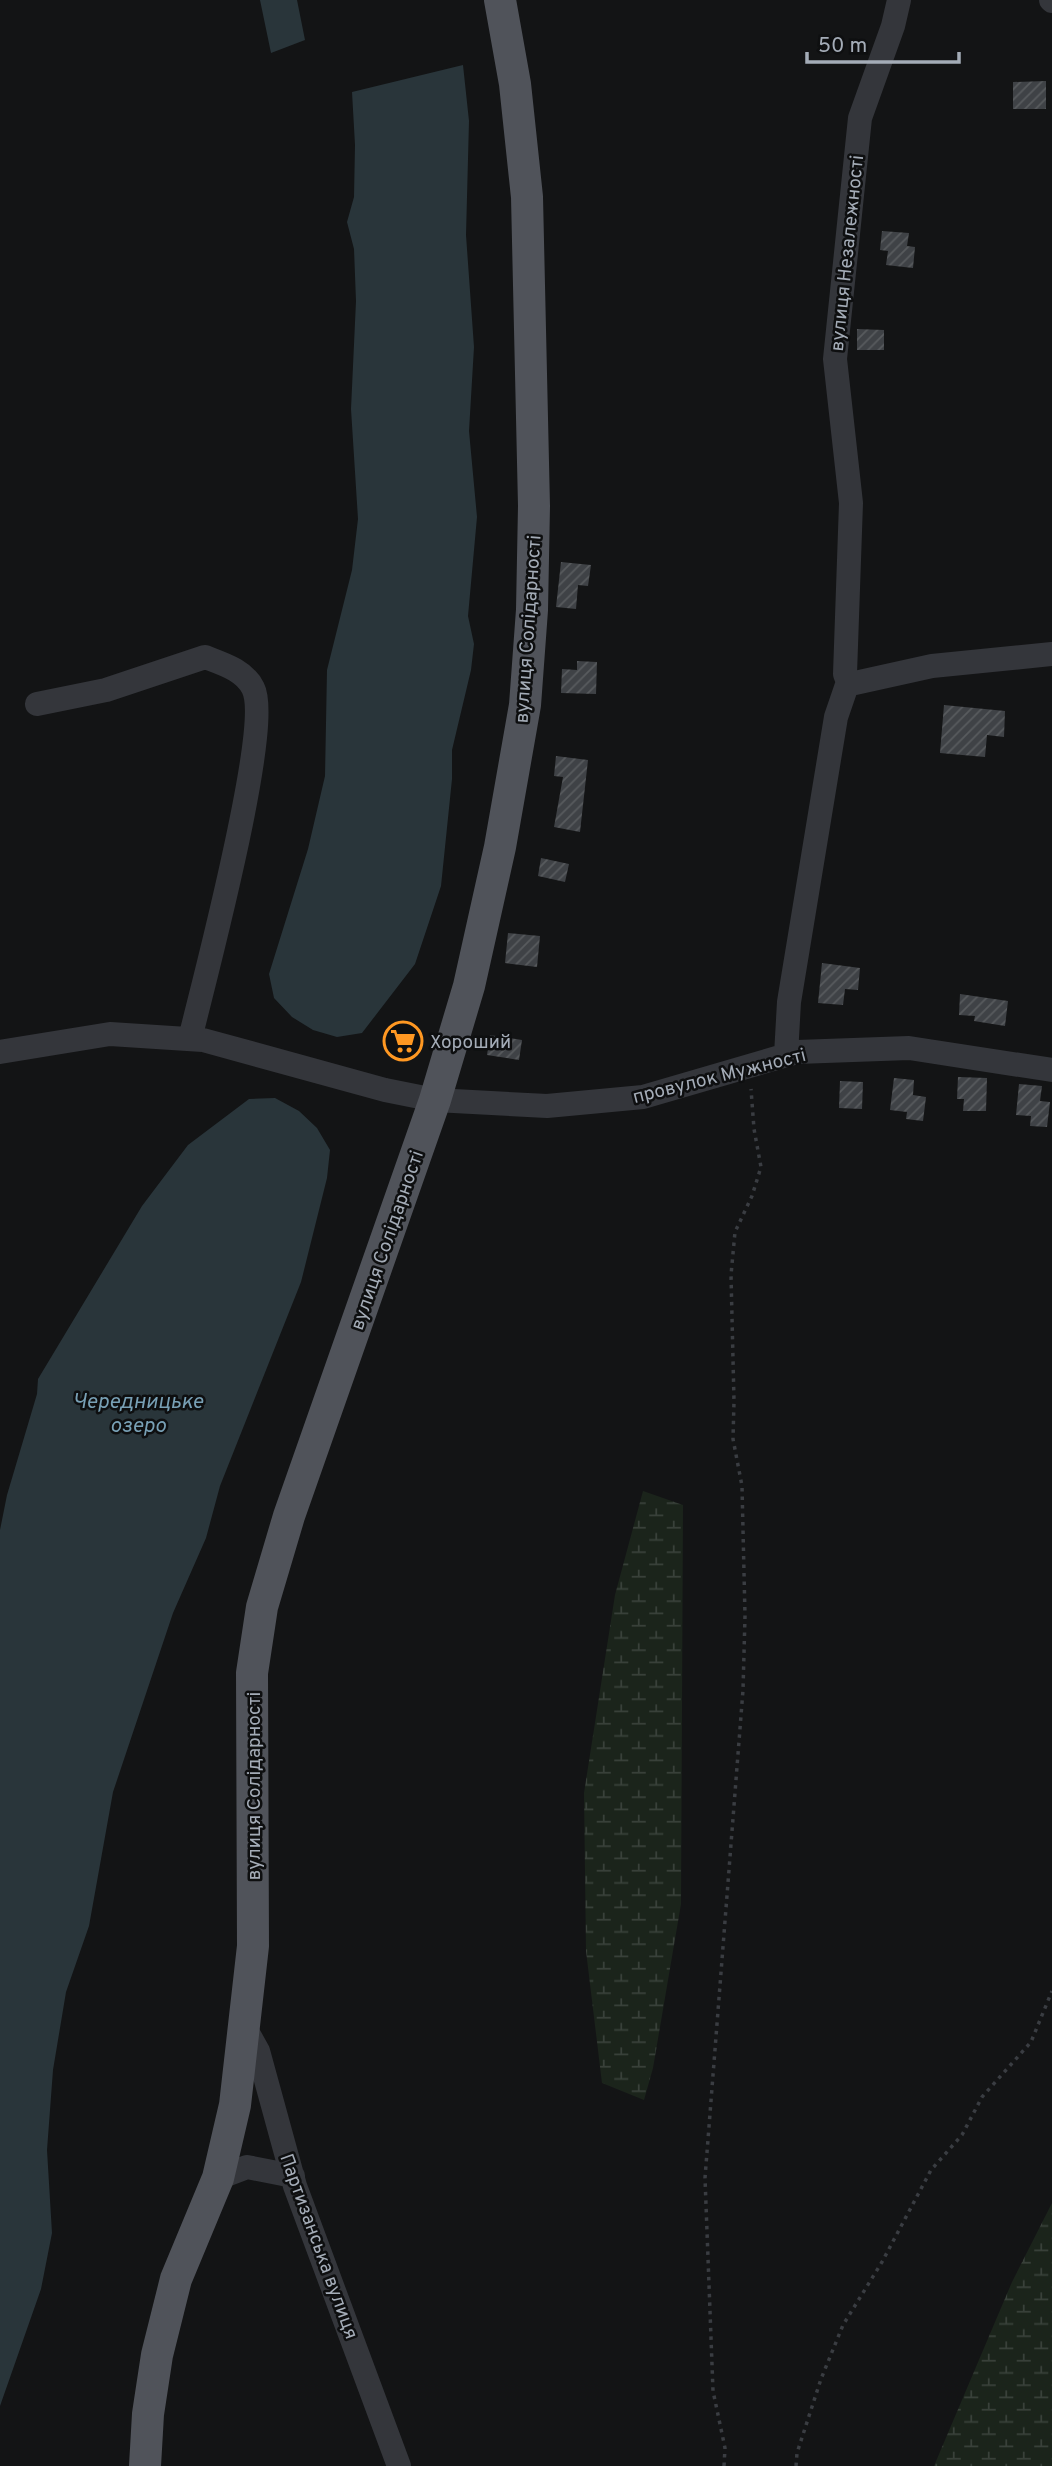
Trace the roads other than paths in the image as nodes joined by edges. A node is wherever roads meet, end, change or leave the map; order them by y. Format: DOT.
graph roads {
  1 [pos="500,0"];
  2 [pos="899,0"];
  3 [pos="1052,654"];
  4 [pos="848,682"];
  5 [pos="37,704"];
  6 [pos="190,1039"];
  7 [pos="0,1052"];
  8 [pos="786,1055"];
  9 [pos="1052,1070"];
  10 [pos="435,1100"];
  11 [pos="244,2026"];
  12 [pos="293,2176"];
  13 [pos="218,2178"];
  14 [pos="145,2466"];
  15 [pos="399,2466"];
  1 -- 10 [label="main road, вулиця Солідарності"];
  2 -- 4 [label="street, вулиця Незалежності"];
  3 -- 4 [label="street"];
  4 -- 8 [label="street"];
  5 -- 6 [label="street"];
  6 -- 7 [label="street, провулок Мужності"];
  6 -- 10 [label="street, провулок Мужності"];
  8 -- 9 [label="street, провулок Мужності"];
  8 -- 10 [label="street, провулок Мужності"];
  10 -- 11 [label="main road, вулиця Солідарності"];
  11 -- 12 [label="street, Партизанська вулиця"];
  11 -- 13 [label="main road, вулиця Солідарності"];
  12 -- 13 [label="street"];
  12 -- 15 [label="street, Партизанська вулиця"];
  13 -- 14 [label="main road, вулиця Солідарності"];
}
